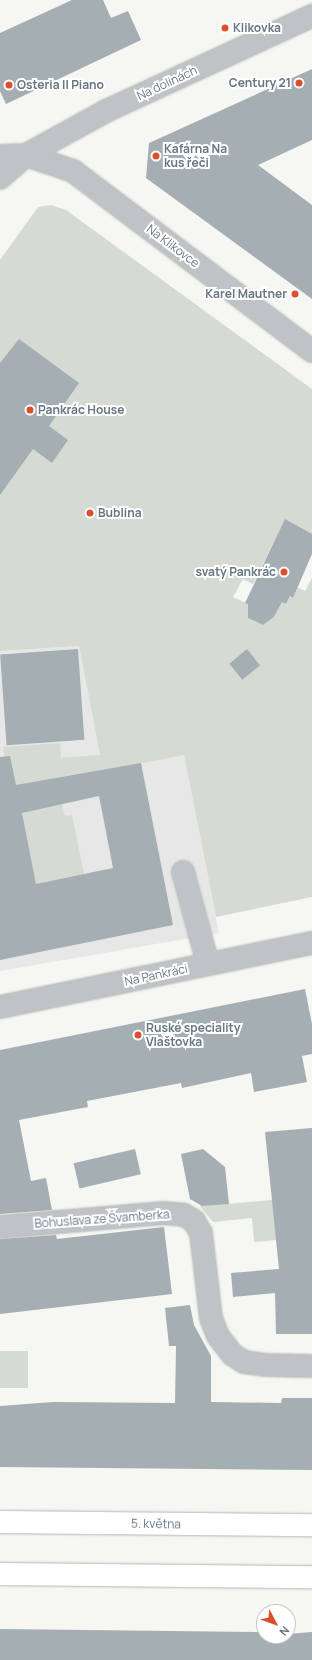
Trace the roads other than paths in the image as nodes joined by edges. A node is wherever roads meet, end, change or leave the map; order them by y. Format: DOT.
graph roads {
  1 [pos="312,16"];
  2 [pos="26,155"];
  3 [pos="0,156"];
  4 [pos="0,178"];
  5 [pos="312,351"];
  6 [pos="183,872"];
  7 [pos="312,943"];
  8 [pos="208,964"];
  9 [pos="0,1007"];
  10 [pos="0,1227"];
  11 [pos="312,1366"];
  12 [pos="0,1522"];
  13 [pos="312,1525"];
  14 [pos="0,1574"];
  15 [pos="312,1577"];
  1 -- 2 [label="street, Na dolinách"];
  2 -- 3 [label="street"];
  2 -- 4 [label="street"];
  2 -- 5 [label="street, Na Klikovce"];
  6 -- 8 [label="street"];
  7 -- 8 [label="street, Na Pankráci"];
  8 -- 9 [label="street, Na Pankráci"];
  10 -- 11 [label="street, Bohuslava ze Švamberka"];
  12 -- 13 [label="main road, 5. května"];
  14 -- 15 [label="main road"];
}
